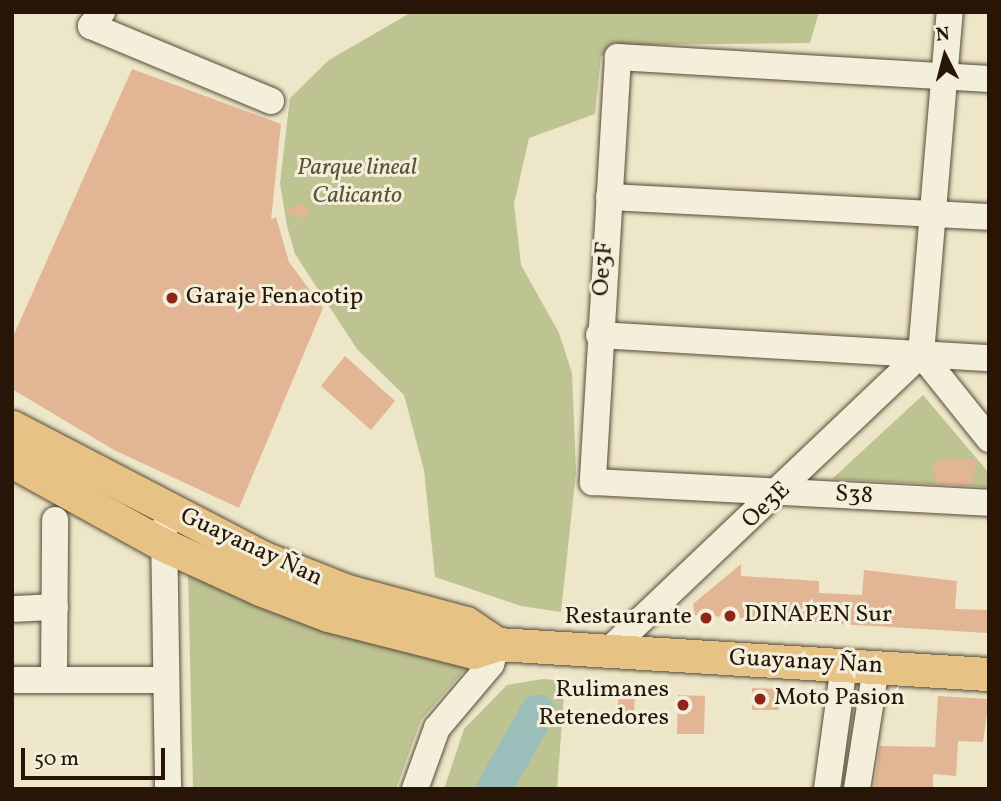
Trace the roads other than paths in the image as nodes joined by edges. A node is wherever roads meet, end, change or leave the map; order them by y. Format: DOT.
graph roads {
  1 [pos="950,12"];
  2 [pos="92,26"];
  3 [pos="946,77"];
  4 [pos="989,79"];
  5 [pos="271,101"];
  6 [pos="609,197"];
  7 [pos="935,215"];
  8 [pos="989,217"];
  9 [pos="599,335"];
  10 [pos="921,354"];
  11 [pos="989,358"];
  12 [pos="12,427"];
  13 [pos="989,439"];
  14 [pos="12,461"];
  15 [pos="593,482"];
  16 [pos="782,492"];
  17 [pos="989,503"];
  18 [pos="167,509"];
  19 [pos="55,520"];
  20 [pos="162,544"];
  21 [pos="55,607"];
  22 [pos="12,608"];
  23 [pos="497,644"];
  24 [pos="607,652"];
  25 [pos="844,665"];
  26 [pos="877,667"];
  27 [pos="989,674"];
  28 [pos="12,680"];
  29 [pos="54,680"];
  30 [pos="166,680"];
  31 [pos="168,789"];
  32 [pos="415,789"];
  33 [pos="827,789"];
  34 [pos="857,789"];
  1 -- 3 [label="street"];
  2 -- 5 [label="street"];
  3 -- 4 [label="street"];
  3 -- 6 [label="street, Oe3F"];
  3 -- 7 [label="street"];
  6 -- 7 [label="street"];
  6 -- 9 [label="street, Oe3F"];
  7 -- 8 [label="street"];
  7 -- 10 [label="street"];
  9 -- 10 [label="street"];
  9 -- 15 [label="street, Oe3F"];
  10 -- 11 [label="street"];
  10 -- 13 [label="street"];
  10 -- 16 [label="street, Oe3E"];
  12 -- 18 [label="main road, Guayanay Ñan"];
  14 -- 20 [label="main road, Guayanay Ñan"];
  15 -- 16 [label="street, S38"];
  16 -- 17 [label="street, S38"];
  16 -- 24 [label="street, Oe3E"];
  18 -- 20 [label="street"];
  18 -- 23 [label="main road, Guayanay Ñan"];
  19 -- 21 [label="street"];
  20 -- 23 [label="main road, Guayanay Ñan"];
  20 -- 30 [label="street"];
  21 -- 22 [label="street"];
  21 -- 29 [label="street"];
  23 -- 24 [label="main road, Guayanay Ñan"];
  23 -- 32 [label="street"];
  24 -- 25 [label="main road, Guayanay Ñan"];
  25 -- 26 [label="main road, Guayanay Ñan"];
  25 -- 33 [label="street"];
  26 -- 27 [label="main road, Guayanay Ñan"];
  26 -- 34 [label="street"];
  28 -- 29 [label="street"];
  29 -- 30 [label="street"];
  30 -- 31 [label="street"];
}
